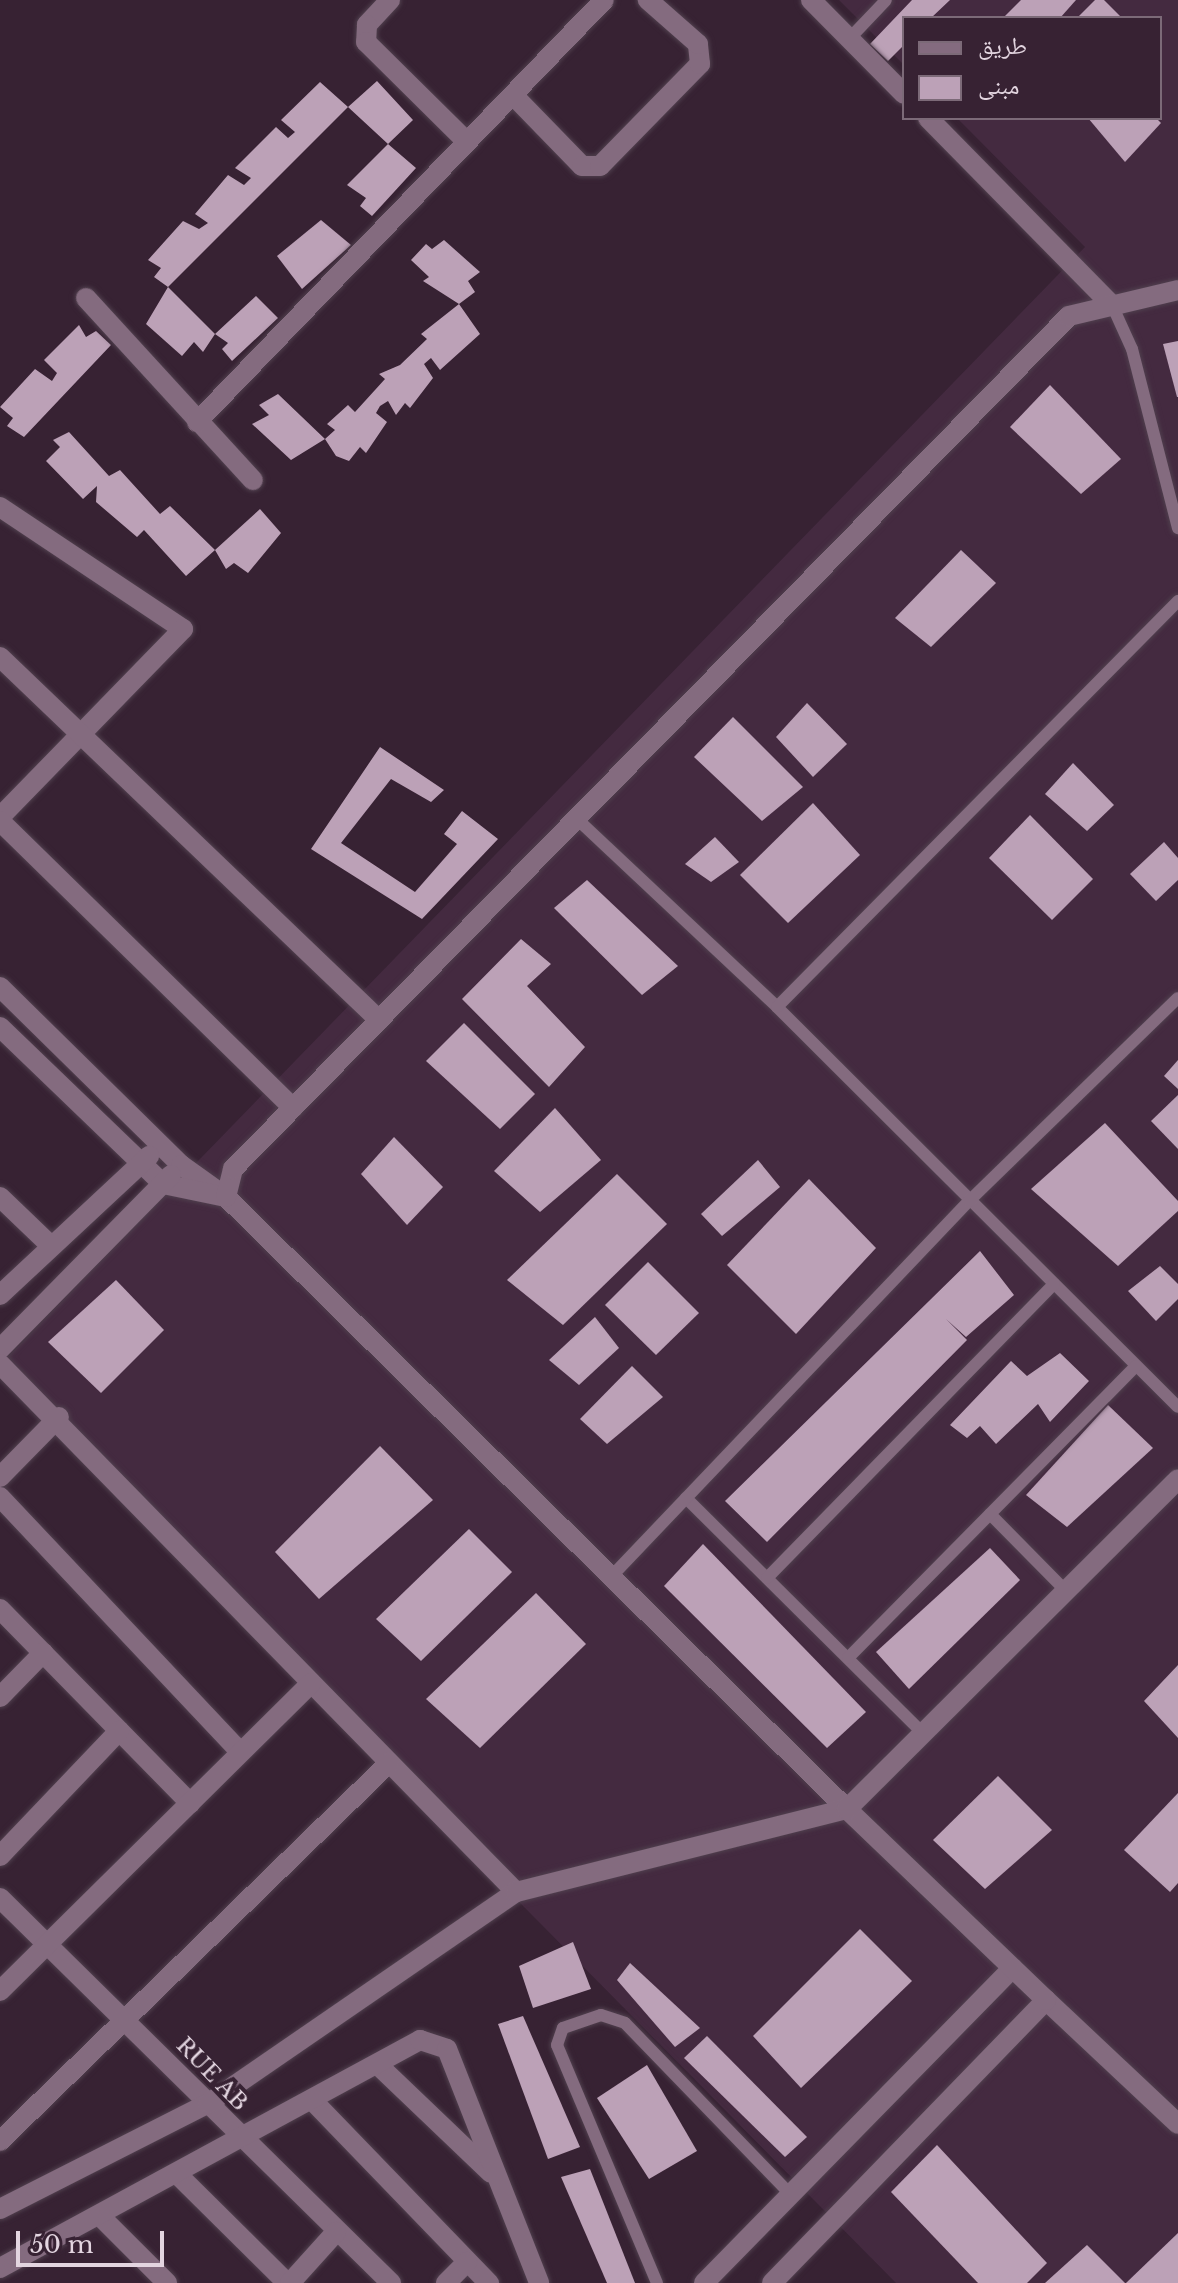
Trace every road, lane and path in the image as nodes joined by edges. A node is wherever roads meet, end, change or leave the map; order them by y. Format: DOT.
graph roads {
  1 [pos="390,0"];
  2 [pos="604,0"];
  3 [pos="648,0"];
  4 [pos="811,0"];
  5 [pos="886,0"];
  6 [pos="850,38"];
  7 [pos="902,92"];
  8 [pos="513,95"];
  9 [pos="930,120"];
  10 [pos="467,142"];
  11 [pos="1178,290"];
  12 [pos="86,298"];
  13 [pos="1112,305"];
  14 [pos="197,422"];
  15 [pos="253,480"];
  16 [pos="0,507"];
  17 [pos="1178,528"];
  18 [pos="1178,601"];
  19 [pos="0,657"];
  20 [pos="82,735"];
  21 [pos="0,819"];
  22 [pos="577,819"];
  23 [pos="0,987"];
  24 [pos="1178,998"];
  25 [pos="777,1007"];
  26 [pos="379,1020"];
  27 [pos="0,1027"];
  28 [pos="293,1108"];
  29 [pos="160,1145"];
  30 [pos="140,1164"];
  31 [pos="181,1165"];
  32 [pos="163,1184"];
  33 [pos="0,1197"];
  34 [pos="226,1197"];
  35 [pos="969,1201"];
  36 [pos="50,1245"];
  37 [pos="1054,1284"];
  38 [pos="0,1295"];
  39 [pos="0,1349"];
  40 [pos="0,1364"];
  41 [pos="1136,1366"];
  42 [pos="1178,1407"];
  43 [pos="59,1417"];
  44 [pos="0,1477"];
  45 [pos="1178,1479"];
  46 [pos="0,1497"];
  47 [pos="686,1498"];
  48 [pos="990,1514"];
  49 [pos="767,1578"];
  50 [pos="609,1579"];
  51 [pos="1066,1591"];
  52 [pos="0,1609"];
  53 [pos="43,1653"];
  54 [pos="848,1658"];
  55 [pos="311,1683"];
  56 [pos="0,1697"];
  57 [pos="119,1731"];
  58 [pos="923,1733"];
  59 [pos="240,1752"];
  60 [pos="389,1763"];
  61 [pos="190,1803"];
  62 [pos="847,1809"];
  63 [pos="0,1856"];
  64 [pos="516,1892"];
  65 [pos="0,1898"];
  66 [pos="47,1945"];
  67 [pos="1012,1968"];
  68 [pos="0,1991"];
  69 [pos="1046,2000"];
  70 [pos="126,2020"];
  71 [pos="378,2065"];
  72 [pos="312,2100"];
  73 [pos="209,2103"];
  74 [pos="1178,2124"];
  75 [pos="239,2135"];
  76 [pos="0,2141"];
  77 [pos="177,2174"];
  78 [pos="498,2179"];
  79 [pos="791,2195"];
  80 [pos="0,2209"];
  81 [pos="100,2216"];
  82 [pos="336,2232"];
  83 [pos="467,2262"];
  84 [pos="0,2268"];
  85 [pos="167,2283"];
  86 [pos="288,2283"];
  87 [pos="391,2283"];
  88 [pos="446,2283"];
  89 [pos="489,2283"];
  90 [pos="539,2283"];
  91 [pos="657,2283"];
  92 [pos="704,2283"];
  93 [pos="772,2283"];
  1 -- 10 [label="street"];
  2 -- 8 [label="street"];
  3 -- 8 [label="street"];
  4 -- 6 [label="street"];
  5 -- 6 [label="lane"];
  6 -- 7 [label="street"];
  8 -- 10 [label="street"];
  9 -- 13 [label="street"];
  10 -- 14 [label="street"];
  11 -- 13 [label="street"];
  12 -- 14 [label="street"];
  13 -- 17 [label="lane"];
  13 -- 22 [label="street"];
  14 -- 15 [label="street"];
  16 -- 20 [label="street"];
  18 -- 25 [label="lane"];
  19 -- 20 [label="street"];
  20 -- 21 [label="street"];
  20 -- 26 [label="street"];
  21 -- 28 [label="street"];
  22 -- 25 [label="lane"];
  22 -- 26 [label="street"];
  23 -- 29 [label="street"];
  24 -- 35 [label="lane"];
  25 -- 35 [label="lane"];
  26 -- 28 [label="street"];
  27 -- 30 [label="street"];
  28 -- 34 [label="street"];
  29 -- 30 [label="street"];
  29 -- 31 [label="street"];
  30 -- 32 [label="street"];
  30 -- 36 [label="street"];
  31 -- 32 [label="street"];
  31 -- 34 [label="street"];
  32 -- 34 [label="street"];
  32 -- 39 [label="street"];
  33 -- 36 [label="street"];
  34 -- 50 [label="street"];
  35 -- 37 [label="lane"];
  35 -- 47 [label="lane"];
  36 -- 38 [label="street"];
  37 -- 41 [label="lane"];
  37 -- 49 [label="lane"];
  40 -- 43 [label="street"];
  41 -- 42 [label="lane"];
  41 -- 48 [label="lane"];
  43 -- 44 [label="street"];
  43 -- 55 [label="street"];
  45 -- 51 [label="street"];
  46 -- 59 [label="street"];
  47 -- 49 [label="lane"];
  47 -- 50 [label="lane"];
  48 -- 51 [label="lane"];
  48 -- 54 [label="lane"];
  49 -- 54 [label="lane"];
  50 -- 62 [label="street"];
  51 -- 58 [label="street"];
  52 -- 53 [label="street"];
  53 -- 56 [label="street"];
  53 -- 57 [label="street"];
  54 -- 58 [label="lane"];
  55 -- 59 [label="street"];
  55 -- 60 [label="street"];
  57 -- 61 [label="street"];
  57 -- 63 [label="street"];
  58 -- 62 [label="street"];
  59 -- 61 [label="street"];
  60 -- 64 [label="street"];
  60 -- 70 [label="street"];
  61 -- 66 [label="street"];
  62 -- 64 [label="street"];
  62 -- 67 [label="street"];
  64 -- 73 [label="street"];
  65 -- 66 [label="street, RUE AB"];
  66 -- 68 [label="street"];
  66 -- 70 [label="street, RUE AB"];
  67 -- 69 [label="street"];
  67 -- 79 [label="street"];
  69 -- 74 [label="street"];
  69 -- 93 [label="street"];
  70 -- 73 [label="street, RUE AB"];
  70 -- 76 [label="street"];
  71 -- 72 [label="street"];
  71 -- 78 [label="street"];
  71 -- 78 [label="street"];
  72 -- 75 [label="street"];
  72 -- 83 [label="street"];
  73 -- 75 [label="street, RUE AB"];
  73 -- 80 [label="street"];
  75 -- 77 [label="street"];
  75 -- 82 [label="street, RUE AB"];
  77 -- 81 [label="street"];
  77 -- 86 [label="street"];
  78 -- 90 [label="street"];
  79 -- 91 [label="lane"];
  79 -- 92 [label="street"];
  81 -- 84 [label="street"];
  81 -- 85 [label="street"];
  82 -- 86 [label="street"];
  82 -- 87 [label="street, RUE AB"];
  83 -- 88 [label="street"];
  83 -- 89 [label="street"];
}
